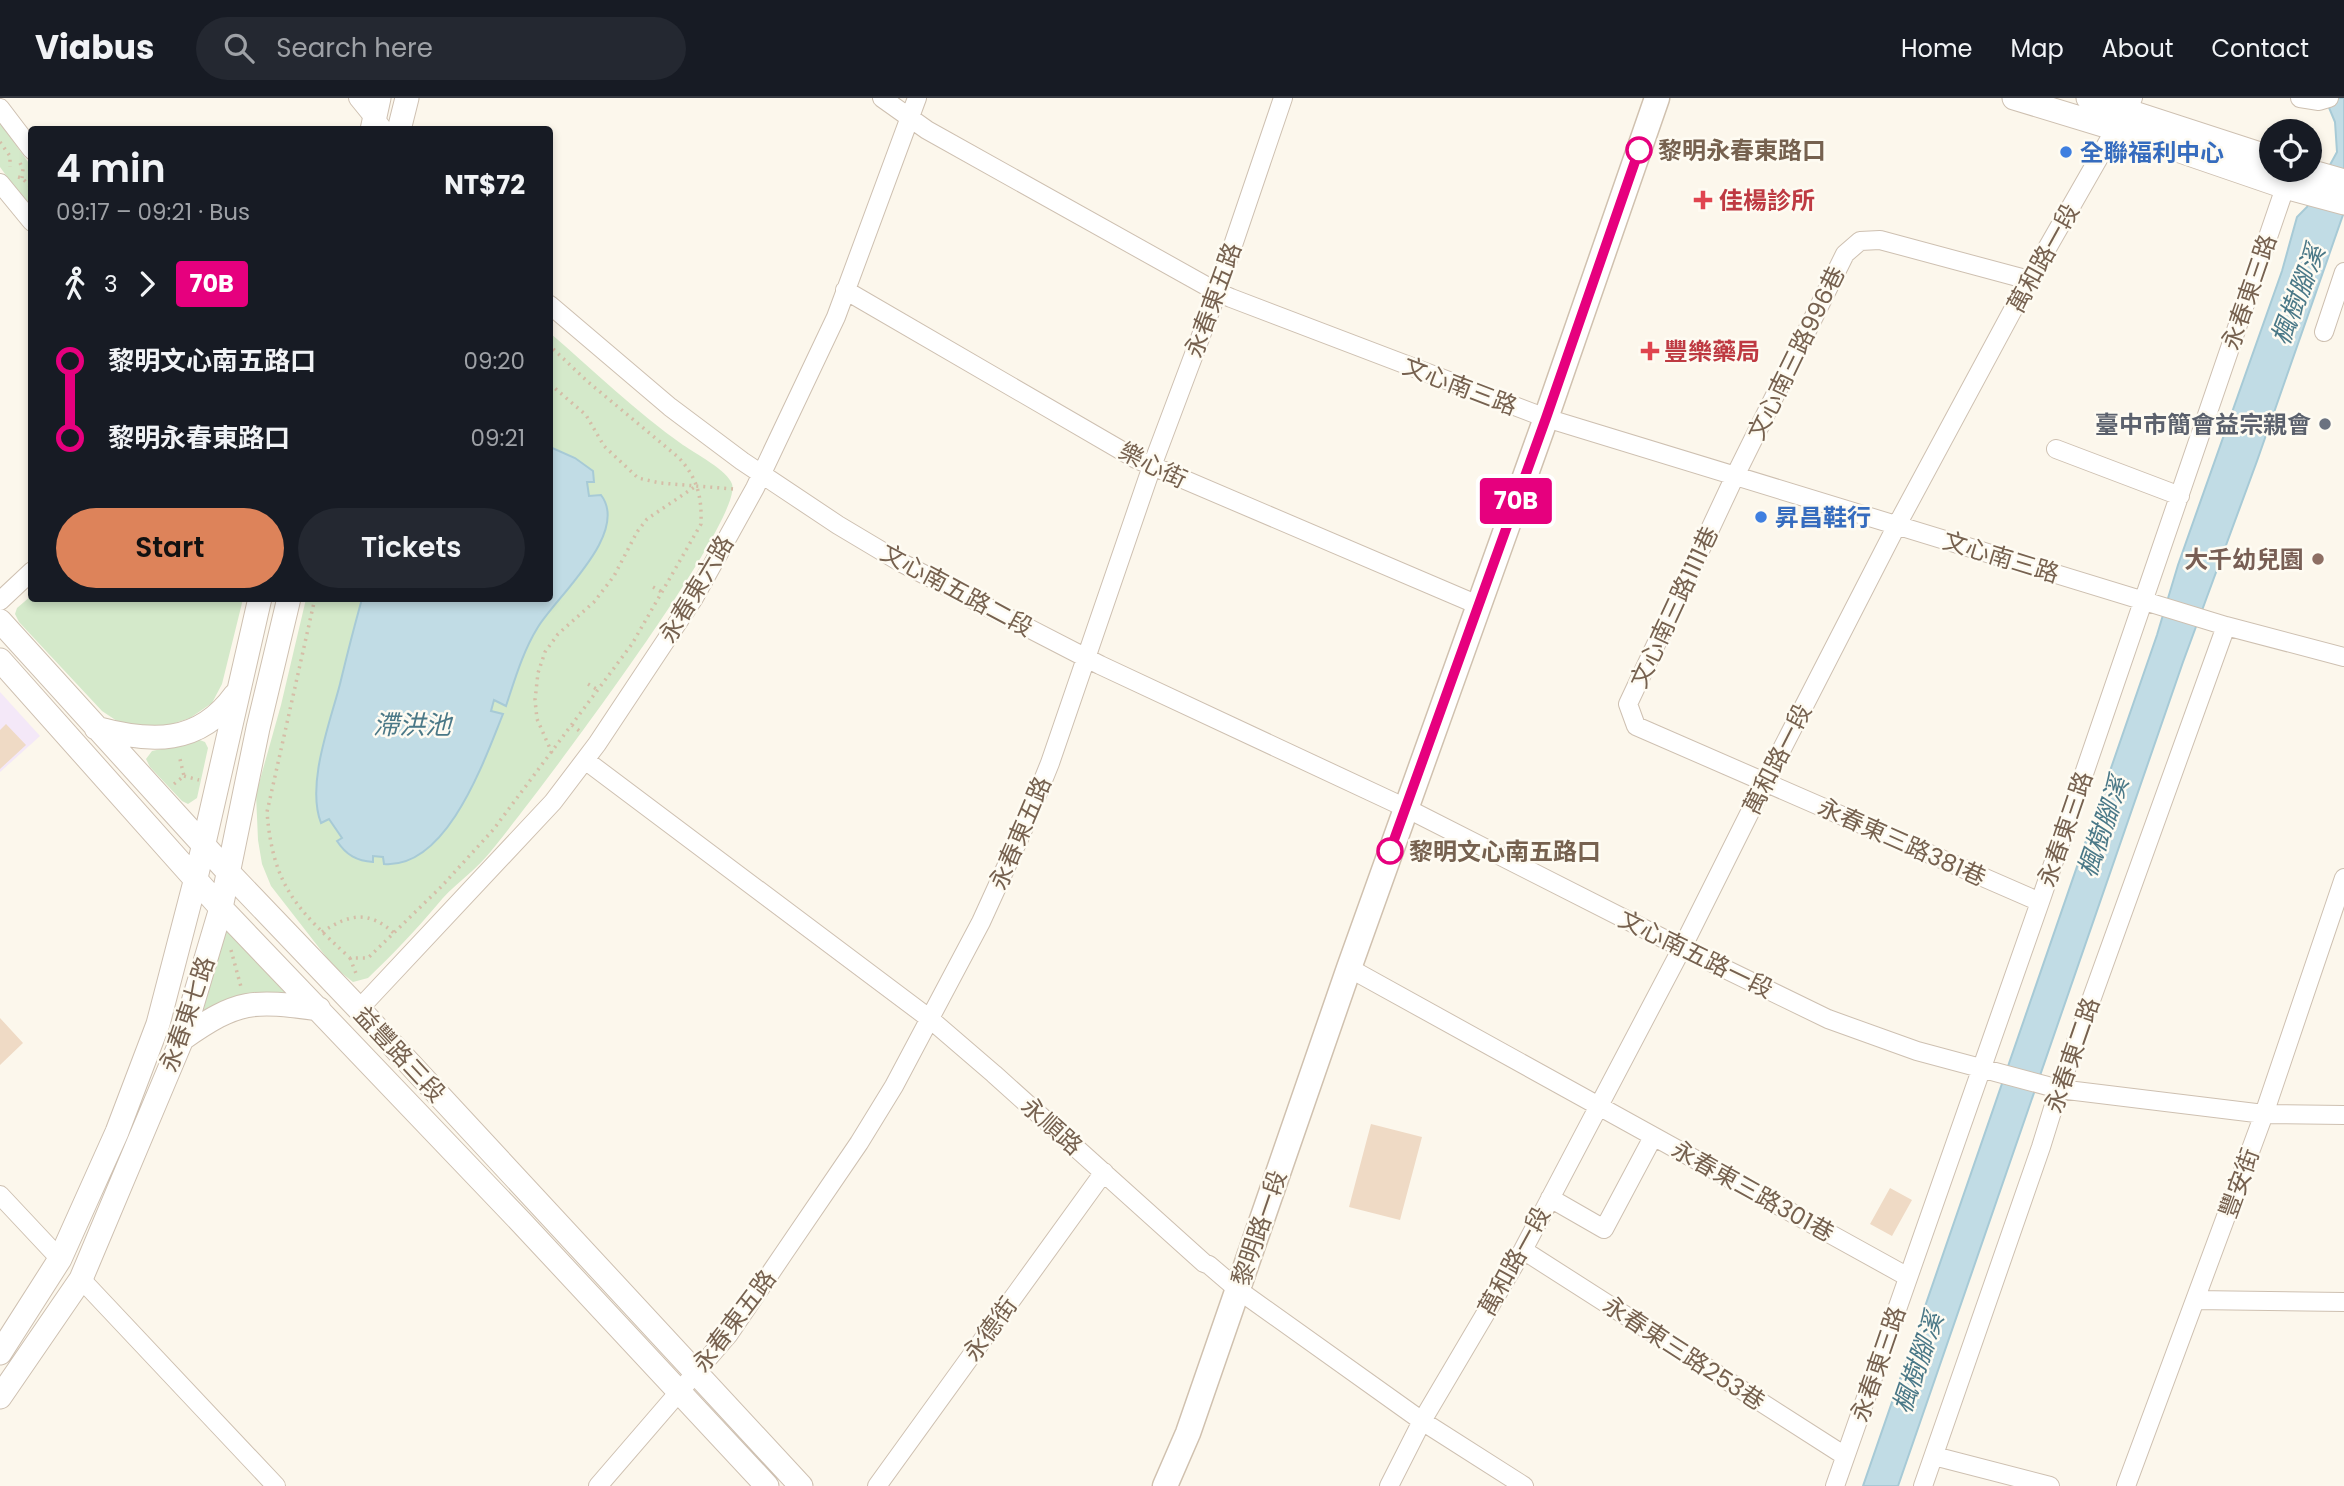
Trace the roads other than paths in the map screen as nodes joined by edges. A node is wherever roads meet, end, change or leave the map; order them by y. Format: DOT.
graph roads {
  1 [pos="358,98"];
  2 [pos="407,98"];
  3 [pos="881,98"];
  4 [pos="917,98"];
  5 [pos="1283,98"];
  6 [pos="1657,98"];
  7 [pos="2014,98"];
  8 [pos="2088,98"];
  9 [pos="2300,98"];
  10 [pos="2324,100"];
  11 [pos="0,108"];
  12 [pos="2125,112"];
  13 [pos="377,119"];
  14 [pos="909,119"];
  15 [pos="400,126"];
  16 [pos="28,145"];
  17 [pos="2259,154"];
  18 [pos="2259,163"];
  19 [pos="2322,180"];
  20 [pos="2344,181"];
  21 [pos="2298,182"];
  22 [pos="2306,182"];
  23 [pos="0,183"];
  24 [pos="2344,202"];
  25 [pos="28,217"];
  26 [pos="2344,272"];
  27 [pos="2029,280"];
  28 [pos="845,290"];
  29 [pos="1217,292"];
  30 [pos="553,308"];
  31 [pos="2324,332"];
  32 [pos="1546,418"];
  33 [pos="2056,449"];
  34 [pos="1152,467"];
  35 [pos="762,474"];
  36 [pos="1735,476"];
  37 [pos="2180,496"];
  38 [pos="1897,525"];
  39 [pos="28,575"];
  40 [pos="0,601"];
  41 [pos="259,602"];
  42 [pos="288,602"];
  43 [pos="2152,603"];
  44 [pos="1478,605"];
  45 [pos="0,621"];
  46 [pos="2225,626"];
  47 [pos="2344,657"];
  48 [pos="1087,658"];
  49 [pos="0,660"];
  50 [pos="239,689"];
  51 [pos="96,729"];
  52 [pos="585,760"];
  53 [pos="1765,782"];
  54 [pos="1406,808"];
  55 [pos="203,844"];
  56 [pos="229,873"];
  57 [pos="196,878"];
  58 [pos="2343,885"];
  59 [pos="2040,902"];
  60 [pos="221,908"];
  61 [pos="1682,948"];
  62 [pos="1349,968"];
  63 [pos="319,1009"];
  64 [pos="359,1009"];
  65 [pos="930,1019"];
  66 [pos="182,1039"];
  67 [pos="1989,1069"];
  68 [pos="2054,1088"];
  69 [pos="1597,1106"];
  70 [pos="2264,1114"];
  71 [pos="2344,1115"];
  72 [pos="1653,1137"];
  73 [pos="1104,1172"];
  74 [pos="0,1195"];
  75 [pos="1550,1198"];
  76 [pos="1523,1250"];
  77 [pos="60,1259"];
  78 [pos="1909,1276"];
  79 [pos="81,1279"];
  80 [pos="1237,1289"];
  81 [pos="2195,1300"];
  82 [pos="2344,1301"];
  83 [pos="0,1353"];
  84 [pos="696,1372"];
  85 [pos="678,1392"];
  86 [pos="0,1397"];
  87 [pos="1422,1421"];
  88 [pos="1845,1456"];
  89 [pos="1934,1456"];
  90 [pos="276,1486"];
  91 [pos="598,1486"];
  92 [pos="767,1486"];
  93 [pos="801,1486"];
  94 [pos="877,1486"];
  95 [pos="1165,1486"];
  96 [pos="1389,1486"];
  97 [pos="1524,1486"];
  98 [pos="1835,1486"];
  99 [pos="1923,1486"];
  100 [pos="2050,1486"];
  101 [pos="2126,1486"];
  1 -- 13 [label="street"];
  2 -- 15 [label="street"];
  3 -- 14 [label="street, 文心南三路"];
  4 -- 14 [label="street, 永春東六路"];
  5 -- 29 [label="street, 永春東五路"];
  6 -- 32 [label="main road, 黎明路一段"];
  7 -- 12 [label="street"];
  8 -- 12 [label="street"];
  9 -- 10 [label="street"];
  11 -- 16 [label="street"];
  12 -- 17 [label="street"];
  12 -- 18 [label="street"];
  12 -- 27 [label="street, 萬和路一段"];
  14 -- 28 [label="street, 永春東六路"];
  14 -- 29 [label="street, 文心南三路"];
  19 -- 20 [label="street"];
  21 -- 37 [label="street, 永春東三路"];
  22 -- 24 [label="street"];
  23 -- 25 [label="street"];
  26 -- 31 [label="street"];
  27 -- 36 [label="street, 文心南三路996巷"];
  27 -- 38 [label="street, 萬和路一段"];
  28 -- 34 [label="street, 樂心街"];
  28 -- 35 [label="street, 永春東六路"];
  29 -- 32 [label="street, 文心南三路"];
  29 -- 34 [label="street, 永春東五路"];
  30 -- 35 [label="street, 文心南五路二段"];
  32 -- 36 [label="street, 文心南三路"];
  32 -- 44 [label="main road, 黎明路一段"];
  33 -- 37 [label="street"];
  34 -- 44 [label="street, 樂心街"];
  34 -- 48 [label="street, 永春東五路"];
  35 -- 48 [label="street, 文心南五路二段"];
  35 -- 52 [label="street, 永春東六路"];
  36 -- 38 [label="street, 文心南三路"];
  36 -- 53 [label="street, 文心南三路1111巷"];
  37 -- 43 [label="street, 永春東三路"];
  38 -- 43 [label="street, 文心南三路"];
  38 -- 53 [label="street, 萬和路一段"];
  39 -- 40 [label="street"];
  41 -- 50 [label="street, 永春東七路"];
  42 -- 56 [label="street, 永春東七路"];
  43 -- 46 [label="street, 文心南三路"];
  43 -- 59 [label="street, 永春東三路"];
  44 -- 54 [label="main road, 黎明路一段"];
  45 -- 51 [label="street, 益豐路三段"];
  46 -- 47 [label="street"];
  46 -- 68 [label="street, 永春東二路"];
  48 -- 54 [label="street, 文心南五路二段"];
  48 -- 65 [label="street, 永春東五路"];
  49 -- 57 [label="street, 益豐路三段"];
  50 -- 51 [label="street"];
  50 -- 55 [label="street, 永春東七路"];
  51 -- 55 [label="street, 益豐路三段"];
  52 -- 64 [label="street, 永春東六路"];
  52 -- 65 [label="street, 永順路"];
  53 -- 59 [label="street, 永春東三路381巷"];
  53 -- 61 [label="street, 萬和路一段"];
  54 -- 61 [label="street, 文心南五路一段"];
  54 -- 62 [label="main road, 黎明路一段"];
  55 -- 56 [label="street, 益豐路三段"];
  55 -- 57 [label="street, 永春東七路"];
  56 -- 60 [label="street, 永春東七路"];
  56 -- 64 [label="street, 益豐路三段"];
  57 -- 60 [label="street, 益豐路三段"];
  57 -- 77 [label="street, 永春東七路"];
  58 -- 70 [label="street, 豐安街"];
  59 -- 67 [label="street, 永春東三路"];
  60 -- 63 [label="street, 益豐路三段"];
  60 -- 66 [label="street, 永春東七路"];
  61 -- 67 [label="street, 文心南五路一段"];
  61 -- 69 [label="street, 萬和路一段"];
  62 -- 69 [label="street"];
  62 -- 80 [label="main road, 黎明路一段"];
  63 -- 66 [label="street"];
  63 -- 85 [label="street, 益豐路三段"];
  64 -- 84 [label="street, 益豐路三段"];
  65 -- 73 [label="street, 永順路"];
  65 -- 84 [label="street, 永春東五路"];
  66 -- 79 [label="street, 永春東七路"];
  67 -- 68 [label="street, 文心南五路一段"];
  67 -- 78 [label="street, 永春東三路"];
  68 -- 70 [label="street"];
  68 -- 89 [label="street, 永春東二路"];
  69 -- 72 [label="street, 永春東三路301巷"];
  69 -- 75 [label="street, 萬和路一段"];
  70 -- 71 [label="street"];
  70 -- 81 [label="street, 豐安街"];
  72 -- 75 [label="street"];
  72 -- 78 [label="street, 永春東三路301巷"];
  73 -- 80 [label="street, 永順路"];
  73 -- 94 [label="street, 永德街"];
  74 -- 77 [label="street"];
  75 -- 76 [label="street, 萬和路一段"];
  76 -- 87 [label="street, 萬和路一段"];
  76 -- 88 [label="street, 永春東三路253巷"];
  77 -- 83 [label="street, 永春東七路"];
  78 -- 88 [label="street, 永春東三路"];
  79 -- 86 [label="street, 永春東七路"];
  79 -- 90 [label="street"];
  80 -- 87 [label="street, 永順路"];
  80 -- 95 [label="main road, 黎明路一段"];
  81 -- 82 [label="street"];
  81 -- 101 [label="street, 豐安街"];
  84 -- 85 [label="street, 永春東五路"];
  84 -- 93 [label="street, 益豐路三段"];
  85 -- 91 [label="street, 永春東五路"];
  85 -- 92 [label="street, 益豐路三段"];
  87 -- 96 [label="street, 萬和路一段"];
  87 -- 97 [label="street, 永順路"];
  88 -- 98 [label="street, 永春東三路"];
  89 -- 99 [label="street, 永春東二路"];
  89 -- 100 [label="street"];
}
